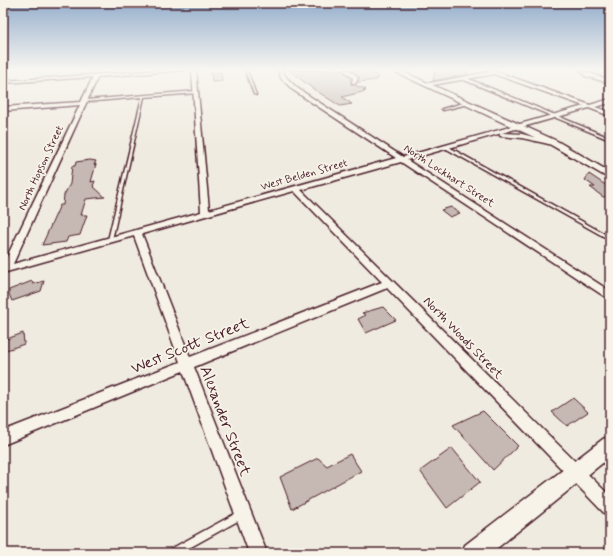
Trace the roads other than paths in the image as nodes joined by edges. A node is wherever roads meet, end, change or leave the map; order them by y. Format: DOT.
graph roads {
  1 [pos="87,96"];
  2 [pos="154,96"];
  3 [pos="196,96"];
  4 [pos="306,96"];
  5 [pos="451,96"];
  6 [pos="506,96"];
  7 [pos="558,96"];
  8 [pos="143,97"];
  9 [pos="610,101"];
  10 [pos="84,102"];
  11 [pos="467,103"];
  12 [pos="588,107"];
  13 [pos="3,109"];
  14 [pos="443,109"];
  15 [pos="610,114"];
  16 [pos="555,116"];
  17 [pos="519,127"];
  18 [pos="488,135"];
  19 [pos="610,139"];
  20 [pos="554,143"];
  21 [pos="446,147"];
  22 [pos="402,159"];
  23 [pos="610,176"];
  24 [pos="296,189"];
  25 [pos="206,214"];
  26 [pos="137,233"];
  27 [pos="610,239"];
  28 [pos="110,240"];
  29 [pos="4,269"];
  30 [pos="389,283"];
  31 [pos="610,296"];
  32 [pos="186,365"];
  33 [pos="3,438"];
  34 [pos="610,445"];
  35 [pos="575,472"];
  36 [pos="610,508"];
  37 [pos="243,514"];
  38 [pos="172,553"];
  39 [pos="258,553"];
  40 [pos="473,553"];
  1 -- 10 [label="street, North Hopson Street"];
  2 -- 8 [label="lane"];
  3 -- 25 [label="street"];
  4 -- 22 [label="street, North Lockhart Street"];
  5 -- 11 [label="street"];
  6 -- 16 [label="lane"];
  7 -- 12 [label="street"];
  8 -- 10 [label="lane"];
  8 -- 28 [label="lane"];
  9 -- 12 [label="street, West Belden Street"];
  10 -- 13 [label="street"];
  10 -- 29 [label="street, North Hopson Street"];
  11 -- 14 [label="lane"];
  11 -- 17 [label="street"];
  12 -- 15 [label="street"];
  12 -- 16 [label="street, West Belden Street"];
  16 -- 17 [label="street, West Belden Street"];
  16 -- 19 [label="lane"];
  17 -- 18 [label="street, West Belden Street"];
  17 -- 20 [label="street"];
  18 -- 20 [label="street"];
  18 -- 21 [label="street, West Belden Street"];
  20 -- 23 [label="street"];
  21 -- 22 [label="street, West Belden Street"];
  21 -- 27 [label="lane"];
  22 -- 24 [label="street, West Belden Street"];
  22 -- 31 [label="street, North Lockhart Street"];
  24 -- 25 [label="street, West Belden Street"];
  24 -- 30 [label="street, North Woods Street"];
  25 -- 26 [label="street, West Belden Street"];
  26 -- 28 [label="street, West Belden Street"];
  26 -- 32 [label="street, Alexander Street"];
  28 -- 29 [label="street, West Belden Street"];
  30 -- 32 [label="street, West Scott Street"];
  30 -- 35 [label="street, North Woods Street"];
  32 -- 33 [label="street, West Scott Street"];
  32 -- 37 [label="street, Alexander Street"];
  34 -- 35 [label="street"];
  35 -- 36 [label="street, North Woods Street"];
  35 -- 40 [label="street"];
  37 -- 38 [label="lane"];
  37 -- 39 [label="street, Alexander Street"];
}
